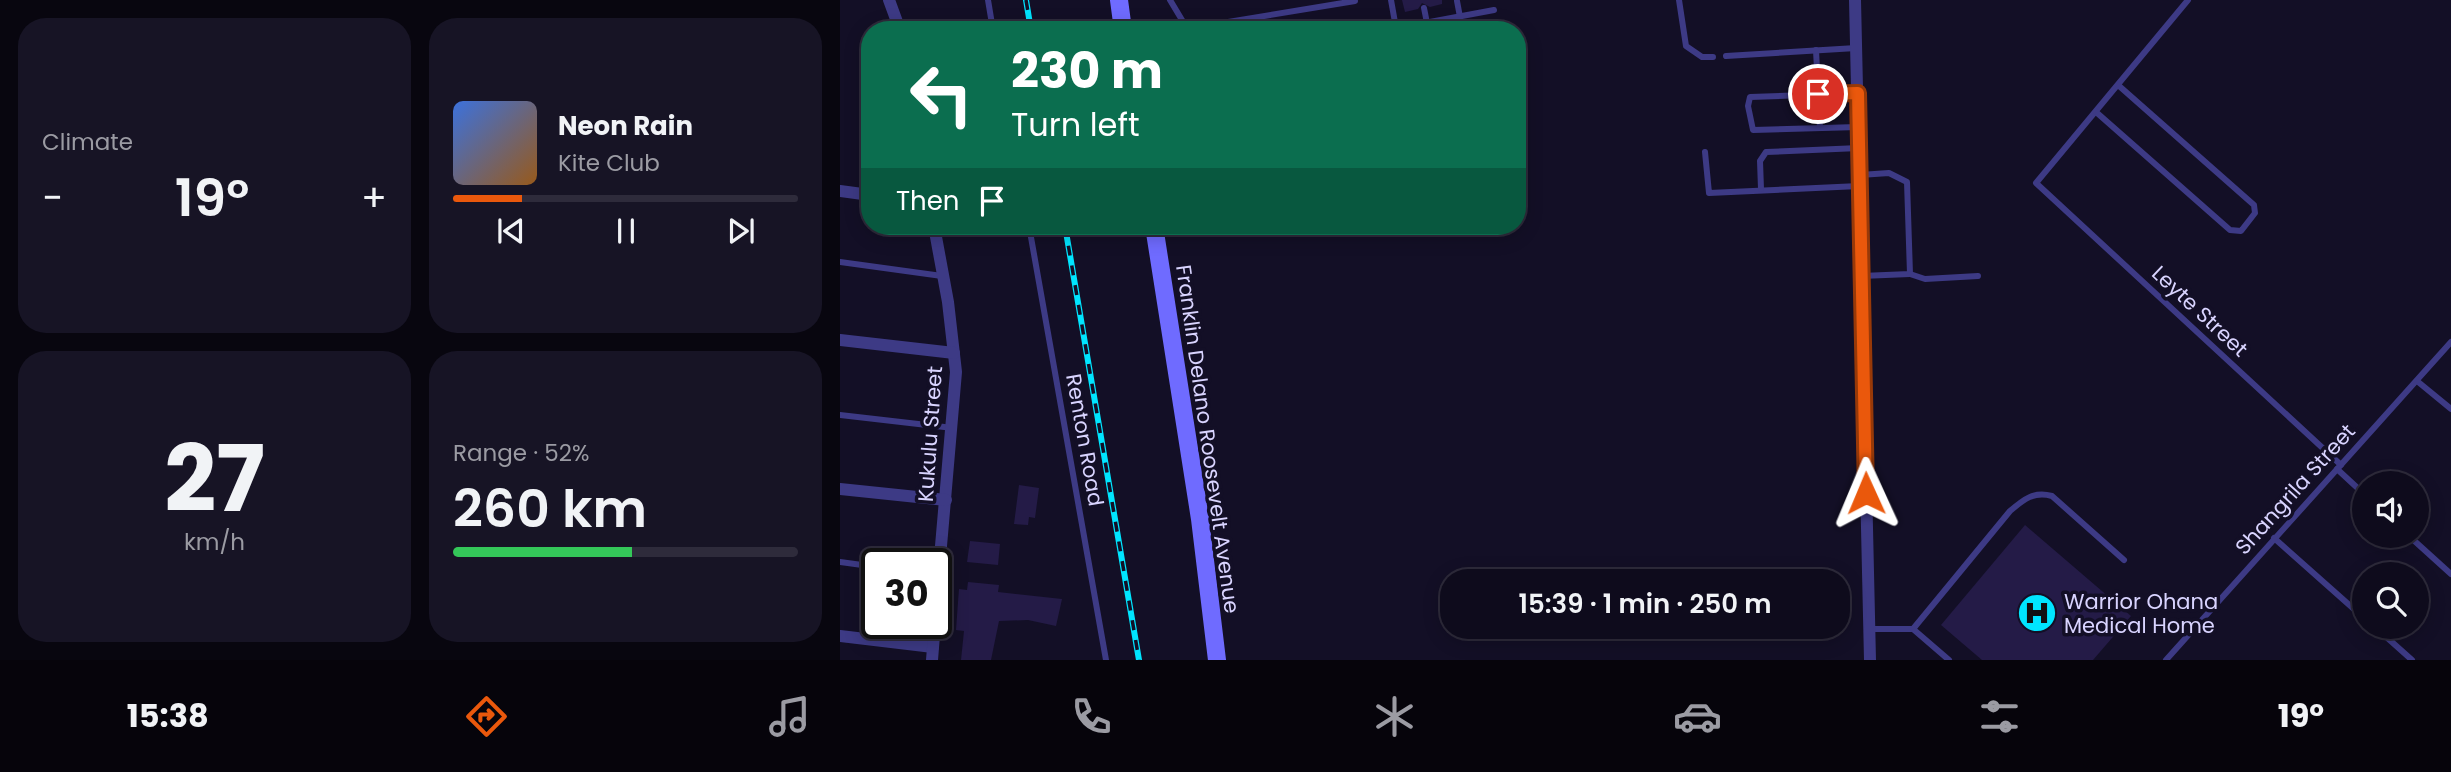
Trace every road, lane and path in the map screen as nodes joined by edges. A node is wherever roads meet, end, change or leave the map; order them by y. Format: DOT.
graph roads {
  1 [pos="889,0"];
  2 [pos="988,0"];
  3 [pos="1119,0"];
  4 [pos="1170,0"];
  5 [pos="1391,0"];
  6 [pos="1679,0"];
  7 [pos="1855,0"];
  8 [pos="2188,0"];
  9 [pos="1355,1"];
  10 [pos="1457,1"];
  11 [pos="1424,8"];
  12 [pos="1494,10"];
  13 [pos="1460,17"];
  14 [pos="897,21"];
  15 [pos="992,21"];
  16 [pos="1122,21"];
  17 [pos="1183,21"];
  18 [pos="1234,21"];
  19 [pos="1395,21"];
  20 [pos="1427,21"];
  21 [pos="1438,21"];
  22 [pos="1856,48"];
  23 [pos="1816,50"];
  24 [pos="1727,56"];
  25 [pos="1713,57"];
  26 [pos="2118,85"];
  27 [pos="1858,93"];
  28 [pos="1818,94"];
  29 [pos="2096,112"];
  30 [pos="1859,127"];
  31 [pos="1820,128"];
  32 [pos="1859,148"];
  33 [pos="1705,152"];
  34 [pos="1859,180"];
  35 [pos="1761,189"];
  36 [pos="840,191"];
  37 [pos="861,194"];
  38 [pos="936,235"];
  39 [pos="1031,235"];
  40 [pos="1155,235"];
  41 [pos="840,262"];
  42 [pos="1910,274"];
  43 [pos="944,276"];
  44 [pos="1861,276"];
  45 [pos="1978,276"];
  46 [pos="840,340"];
  47 [pos="2451,342"];
  48 [pos="954,354"];
  49 [pos="2417,380"];
  50 [pos="2451,410"];
  51 [pos="840,415"];
  52 [pos="953,428"];
  53 [pos="2339,467"];
  54 [pos="2352,481"];
  55 [pos="840,489"];
  56 [pos="946,500"];
  57 [pos="2274,538"];
  58 [pos="940,548"];
  59 [pos="2422,548"];
  60 [pos="2124,560"];
  61 [pos="840,562"];
  62 [pos="861,565"];
  63 [pos="2451,574"];
  64 [pos="2352,607"];
  65 [pos="1869,629"];
  66 [pos="1913,629"];
  67 [pos="840,636"];
  68 [pos="2389,639"];
  69 [pos="932,653"];
  70 [pos="1106,660"];
  71 [pos="1217,660"];
  72 [pos="1870,660"];
  73 [pos="1949,660"];
  74 [pos="2166,660"];
  75 [pos="2412,660"];
  1 -- 14 [label="street"];
  2 -- 15 [label="lane"];
  3 -- 16 [label="main road"];
  4 -- 17 [label="lane"];
  5 -- 19 [label="lane"];
  6 -- 25 [label="lane"];
  7 -- 22 [label="street"];
  8 -- 26 [label="lane"];
  9 -- 18 [label="lane"];
  10 -- 13 [label="lane"];
  11 -- 20 [label="lane"];
  12 -- 13 [label="lane"];
  13 -- 21 [label="lane"];
  22 -- 23 [label="lane"];
  22 -- 27 [label="street"];
  23 -- 24 [label="lane"];
  23 -- 28 [label="lane"];
  26 -- 29 [label="lane"];
  26 -- 29 [label="lane"];
  27 -- 28 [label="lane"];
  27 -- 30 [label="street"];
  28 -- 31 [label="lane"];
  28 -- 31 [label="lane"];
  29 -- 53 [label="lane, Leyte Street"];
  30 -- 31 [label="lane"];
  30 -- 32 [label="street"];
  32 -- 34 [label="street"];
  32 -- 35 [label="lane"];
  33 -- 35 [label="lane"];
  34 -- 35 [label="lane"];
  34 -- 42 [label="lane"];
  34 -- 44 [label="street"];
  36 -- 37 [label="street"];
  38 -- 43 [label="street, Kukulu Street"];
  39 -- 70 [label="lane, Renton Road"];
  40 -- 71 [label="main road, Franklin Delano Roosevelt Avenue"];
  41 -- 43 [label="lane"];
  42 -- 44 [label="lane"];
  42 -- 45 [label="lane"];
  43 -- 48 [label="street, Kukulu Street"];
  44 -- 65 [label="street"];
  46 -- 48 [label="street"];
  47 -- 49 [label="lane, Shangrila Street"];
  48 -- 52 [label="street, Kukulu Street"];
  49 -- 50 [label="lane"];
  49 -- 53 [label="lane, Shangrila Street"];
  51 -- 52 [label="lane"];
  52 -- 56 [label="street, Kukulu Street"];
  53 -- 54 [label="lane, Leyte Street"];
  53 -- 57 [label="lane, Shangrila Street"];
  55 -- 56 [label="street"];
  56 -- 58 [label="street, Kukulu Street"];
  57 -- 64 [label="lane"];
  57 -- 74 [label="lane, Shangrila Street"];
  59 -- 63 [label="lane"];
  60 -- 66 [label="lane"];
  61 -- 62 [label="lane"];
  65 -- 66 [label="lane"];
  65 -- 72 [label="street"];
  66 -- 73 [label="lane"];
  67 -- 69 [label="street"];
  68 -- 75 [label="lane"];
}
